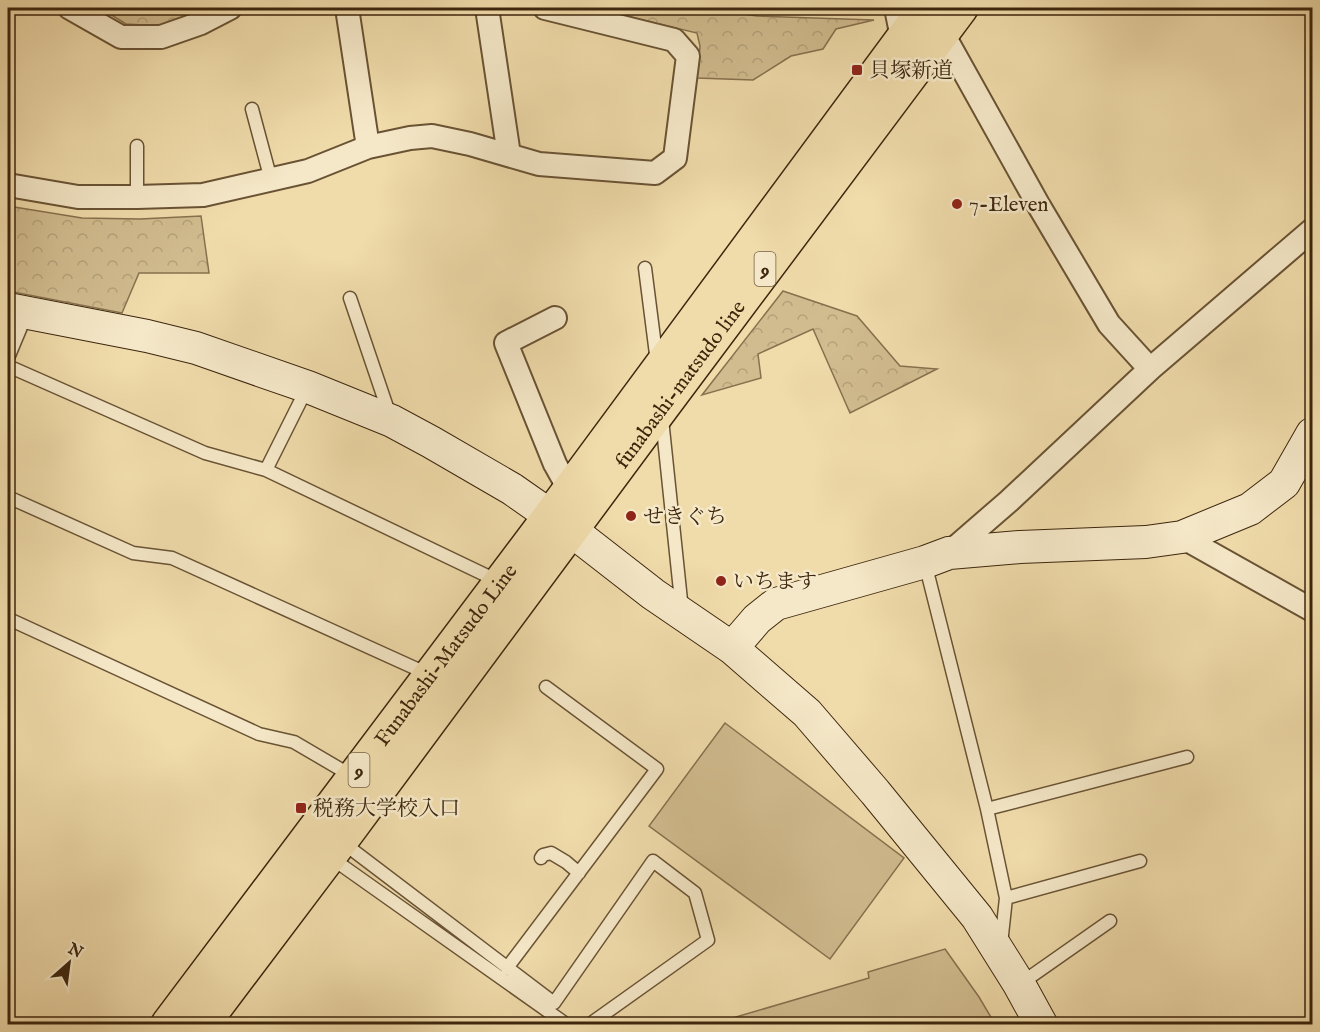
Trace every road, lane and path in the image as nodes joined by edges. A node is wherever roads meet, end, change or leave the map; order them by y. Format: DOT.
graph roads {
  1 [pos="70,8"];
  2 [pos="230,8"];
  3 [pos="347,8"];
  4 [pos="487,8"];
  5 [pos="545,8"];
  6 [pos="942,16"];
  7 [pos="899,23"];
  8 [pos="252,109"];
  9 [pos="137,146"];
  10 [pos="368,147"];
  11 [pos="509,155"];
  12 [pos="271,180"];
  13 [pos="8,185"];
  14 [pos="137,198"];
  15 [pos="1310,235"];
  16 [pos="645,268"];
  17 [pos="350,298"];
  18 [pos="17,311"];
  19 [pos="555,318"];
  20 [pos="8,358"];
  21 [pos="8,366"];
  22 [pos="657,368"];
  23 [pos="1150,369"];
  24 [pos="308,387"];
  25 [pos="661,409"];
  26 [pos="392,421"];
  27 [pos="1312,434"];
  28 [pos="266,470"];
  29 [pos="569,489"];
  30 [pos="8,497"];
  31 [pos="561,523"];
  32 [pos="1182,537"];
  33 [pos="937,557"];
  34 [pos="500,582"];
  35 [pos="1312,610"];
  36 [pos="683,614"];
  37 [pos="8,619"];
  38 [pos="732,648"];
  39 [pos="430,675"];
  40 [pos="546,687"];
  41 [pos="1187,757"];
  42 [pos="354,777"];
  43 [pos="987,809"];
  44 [pos="335,849"];
  45 [pos="541,858"];
  46 [pos="1140,861"];
  47 [pos="579,873"];
  48 [pos="1006,898"];
  49 [pos="1110,921"];
  50 [pos="999,951"];
  51 [pos="507,968"];
  52 [pos="1019,984"];
  53 [pos="168,1024"];
  54 [pos="203,1024"];
  55 [pos="566,1024"];
  56 [pos="590,1024"];
  57 [pos="1041,1024"];
  1 -- 2 [label="street"];
  3 -- 10 [label="street"];
  4 -- 11 [label="street"];
  5 -- 11 [label="street"];
  6 -- 7 [label="main road, funabashi-matsudo line / 9"];
  6 -- 23 [label="street"];
  6 -- 25 [label="main road, funabashi-matsudo line / 9"];
  7 -- 22 [label="main road, funabashi-matsudo line / 9"];
  8 -- 12 [label="lane"];
  9 -- 14 [label="lane"];
  10 -- 11 [label="street"];
  10 -- 12 [label="street"];
  12 -- 14 [label="street"];
  13 -- 14 [label="street"];
  15 -- 23 [label="street"];
  16 -- 22 [label="lane"];
  17 -- 26 [label="lane"];
  18 -- 20 [label="lane"];
  18 -- 24 [label="street"];
  19 -- 29 [label="street"];
  21 -- 28 [label="lane"];
  22 -- 29 [label="main road, funabashi-matsudo line / 9"];
  23 -- 33 [label="street"];
  24 -- 26 [label="street"];
  24 -- 28 [label="lane"];
  25 -- 31 [label="main road, funabashi-matsudo line / 9"];
  25 -- 36 [label="lane"];
  26 -- 31 [label="street"];
  27 -- 32 [label="street"];
  28 -- 34 [label="lane"];
  29 -- 31 [label="main road, funabashi-matsudo line / 9"];
  30 -- 39 [label="lane"];
  31 -- 34 [label="main road, Funabashi-Matsudo Line / 9"];
  31 -- 36 [label="street"];
  31 -- 44 [label="main road, Funabashi-Matsudo Line / 9"];
  32 -- 33 [label="street"];
  32 -- 35 [label="street"];
  33 -- 38 [label="street"];
  33 -- 43 [label="lane"];
  34 -- 39 [label="main road, Funabashi-Matsudo Line / 9"];
  36 -- 38 [label="street"];
  37 -- 42 [label="lane"];
  38 -- 50 [label="street"];
  39 -- 42 [label="main road, Funabashi-Matsudo Line / 9"];
  40 -- 47 [label="lane"];
  41 -- 43 [label="lane"];
  42 -- 53 [label="main road, Funabashi-Matsudo Line / 9"];
  43 -- 48 [label="lane"];
  44 -- 51 [label="lane"];
  44 -- 54 [label="main road, Funabashi-Matsudo Line / 9"];
  44 -- 55 [label="lane"];
  45 -- 47 [label="lane"];
  46 -- 48 [label="lane"];
  47 -- 51 [label="lane"];
  48 -- 50 [label="lane"];
  49 -- 52 [label="lane"];
  50 -- 52 [label="street"];
  51 -- 56 [label="lane"];
  52 -- 57 [label="street"];
}
